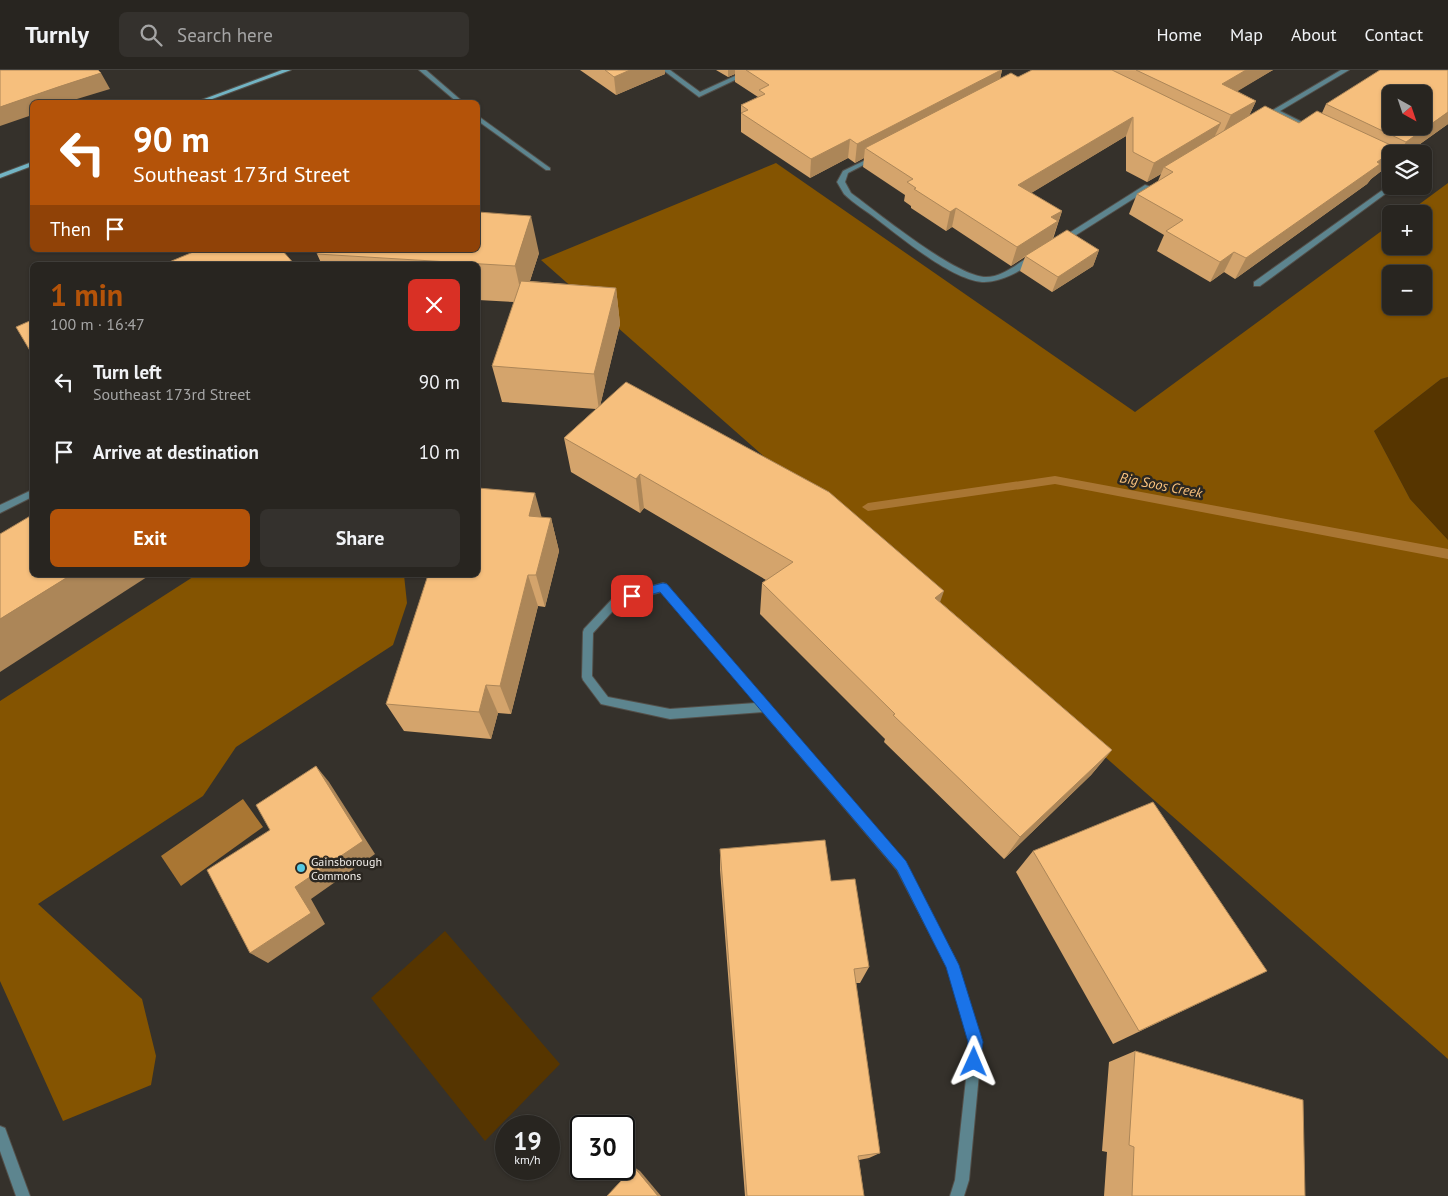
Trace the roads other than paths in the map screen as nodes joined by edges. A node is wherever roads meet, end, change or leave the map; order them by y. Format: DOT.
graph roads {
  1 [pos="288,70"];
  2 [pos="422,70"];
  3 [pos="666,70"];
  4 [pos="753,70"];
  5 [pos="1346,70"];
  6 [pos="205,100"];
  7 [pos="458,100"];
  8 [pos="1275,111"];
  9 [pos="480,119"];
  10 [pos="1260,120"];
  11 [pos="1320,133"];
  12 [pos="879,155"];
  13 [pos="1364,155"];
  14 [pos="1382,164"];
  15 [pos="30,165"];
  16 [pos="548,169"];
  17 [pos="0,176"];
  18 [pos="1154,184"];
  19 [pos="1382,194"];
  20 [pos="1053,245"];
  21 [pos="1036,256"];
  22 [pos="1257,284"];
  23 [pos="30,494"];
  24 [pos="0,509"];
  25 [pos="766,707"];
  26 [pos="0,1133"];
  27 [pos="23,1196"];
  28 [pos="957,1196"];
  1 -- 6 [label="main road"];
  2 -- 7 [label="street"];
  3 -- 4 [label="street"];
  5 -- 8 [label="street"];
  8 -- 10 [label="street"];
  8 -- 11 [label="street"];
  9 -- 16 [label="street"];
  12 -- 21 [label="street"];
  13 -- 14 [label="street"];
  15 -- 17 [label="main road"];
  18 -- 20 [label="street"];
  19 -- 22 [label="street"];
  23 -- 24 [label="street"];
  25 -- 25 [label="street"];
  25 -- 28 [label="street"];
  26 -- 27 [label="street"];
}
